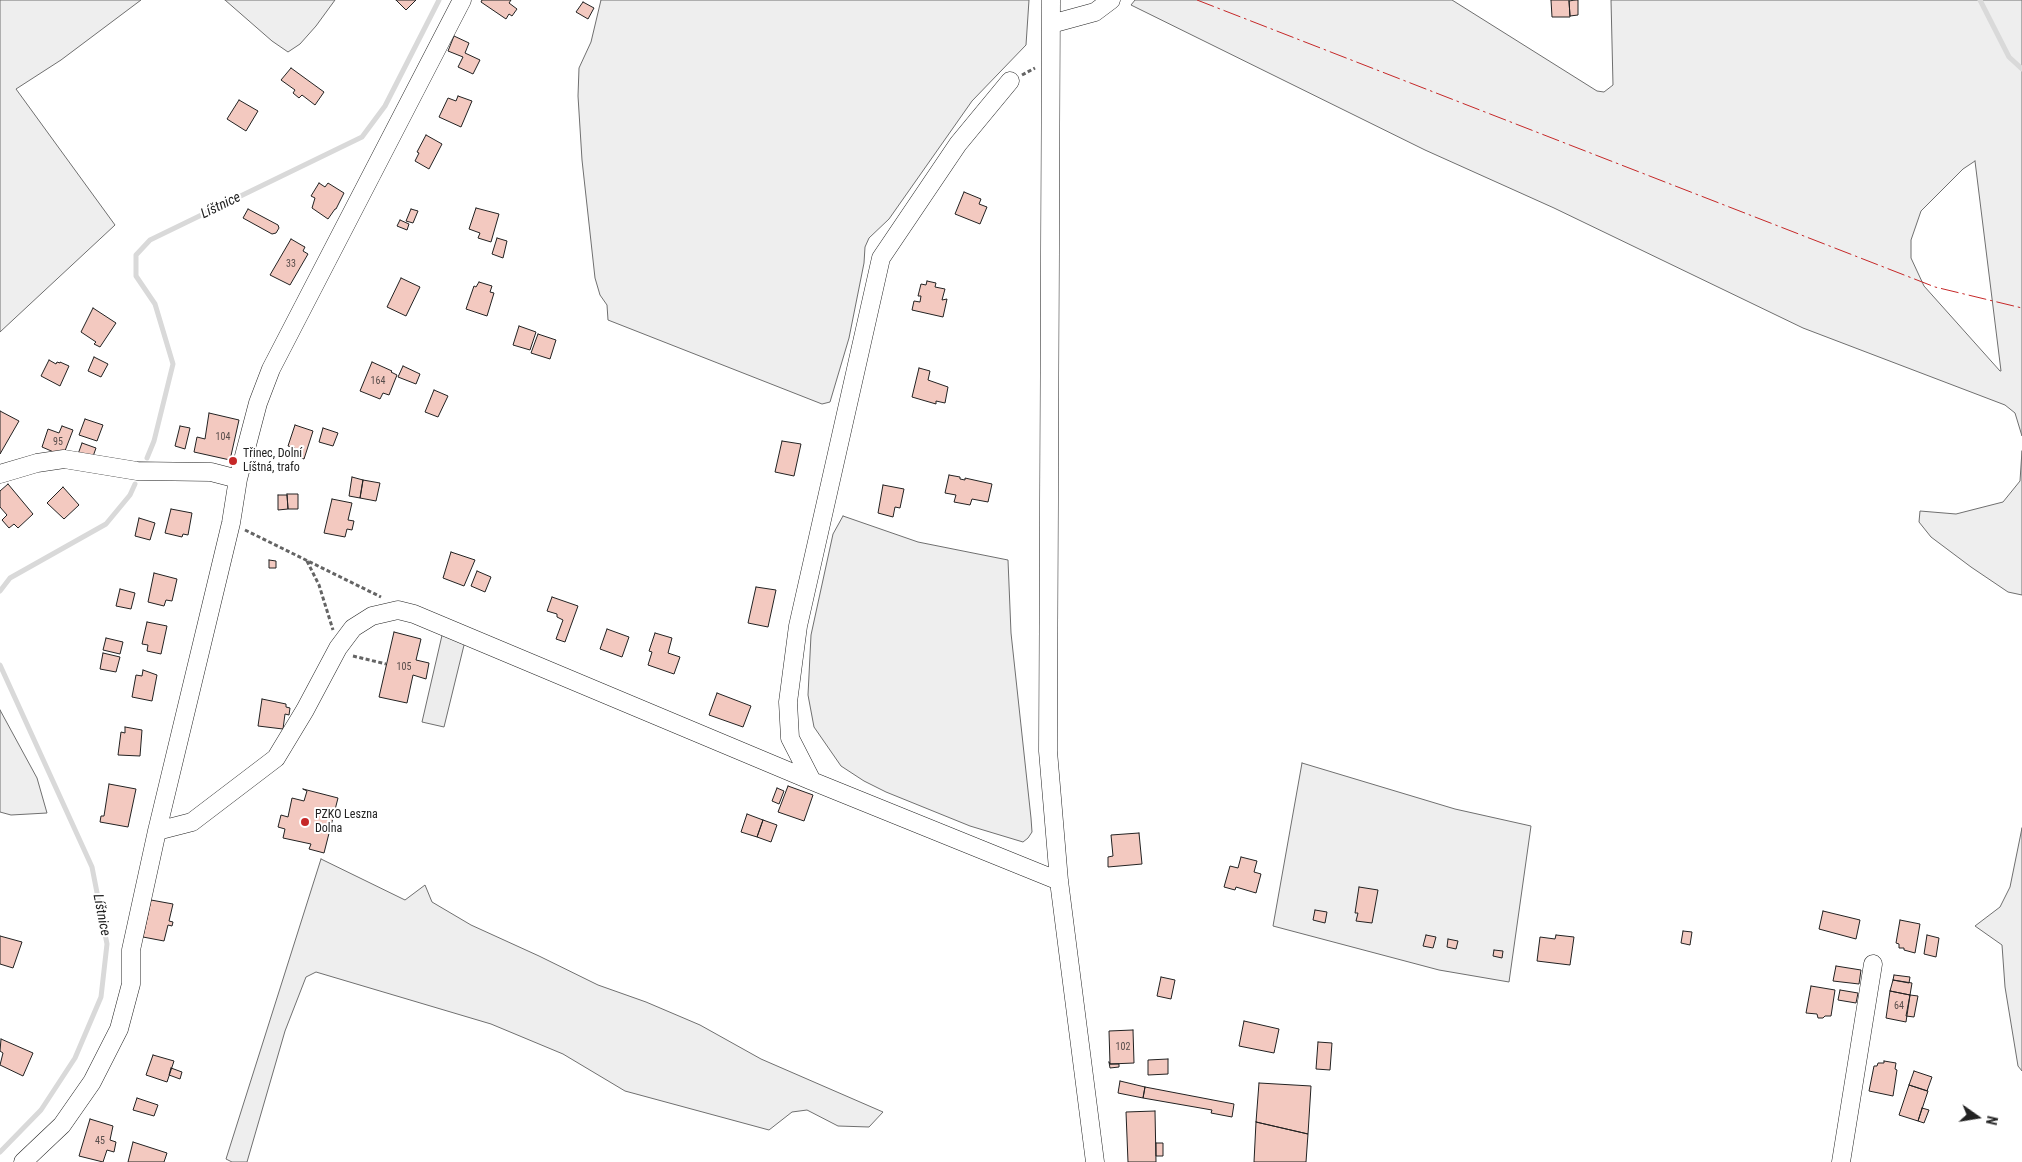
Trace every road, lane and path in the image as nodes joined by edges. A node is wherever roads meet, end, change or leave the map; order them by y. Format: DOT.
graph roads {
  1 [pos="462,0"];
  2 [pos="1051,0"];
  3 [pos="1111,0"];
  4 [pos="1051,24"];
  5 [pos="1051,60"];
  6 [pos="1010,81"];
  7 [pos="0,474"];
  8 [pos="238,479"];
  9 [pos="231,523"];
  10 [pos="398,610"];
  11 [pos="812,781"];
  12 [pos="157,831"];
  13 [pos="1059,881"];
  14 [pos="1873,964"];
  15 [pos="23,1162"];
  16 [pos="1095,1162"];
  17 [pos="1840,1162"];
  1 -- 8 [label="street"];
  2 -- 4 [label="street"];
  3 -- 4 [label="street"];
  4 -- 5 [label="street"];
  5 -- 6 [label="path"];
  5 -- 13 [label="street"];
  6 -- 11 [label="street"];
  7 -- 8 [label="street"];
  8 -- 9 [label="street"];
  9 -- 10 [label="path"];
  9 -- 12 [label="street"];
  10 -- 11 [label="street"];
  10 -- 12 [label="street"];
  11 -- 13 [label="street"];
  12 -- 15 [label="street"];
  13 -- 16 [label="street"];
  14 -- 17 [label="street"];
}
